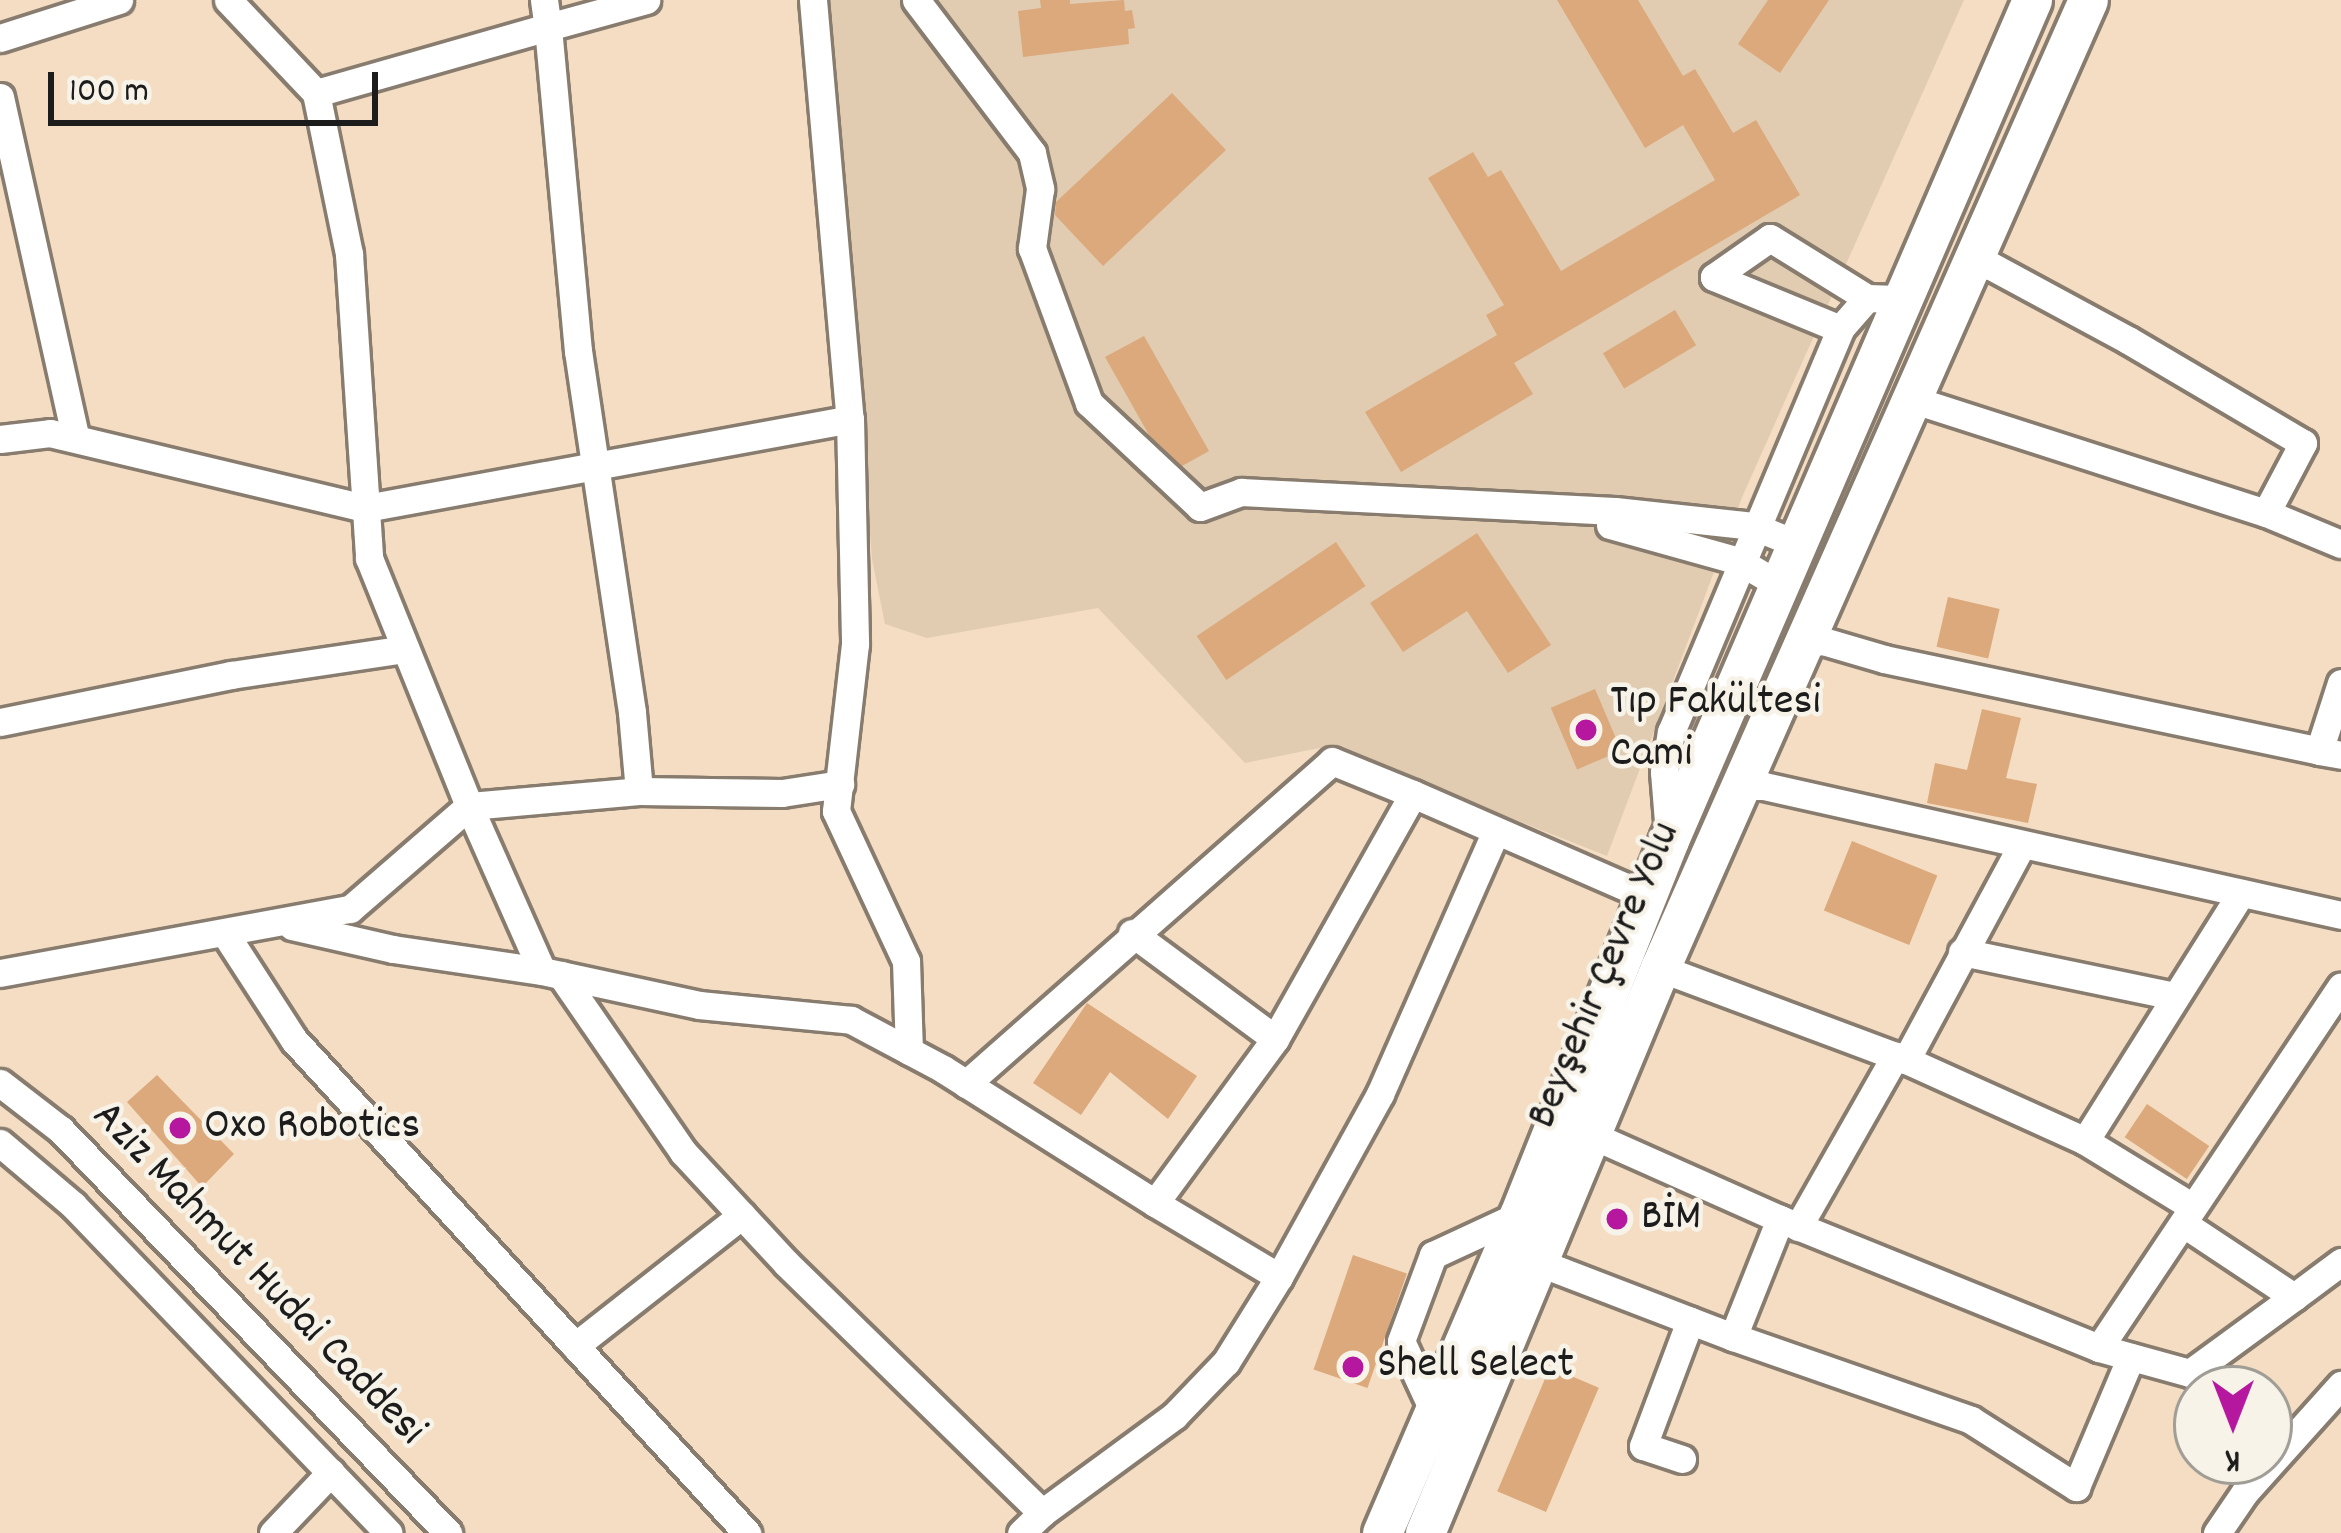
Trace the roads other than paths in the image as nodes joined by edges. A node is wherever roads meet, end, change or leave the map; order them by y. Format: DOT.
graph roads {
  1 [pos="118,0"];
  2 [pos="229,0"];
  3 [pos="646,0"];
  4 [pos="813,0"];
  5 [pos="916,0"];
  6 [pos="2088,0"];
  7 [pos="2024,6"];
  8 [pos="546,14"];
  9 [pos="0,38"];
  10 [pos="316,93"];
  11 [pos="0,98"];
  12 [pos="1971,263"];
  13 [pos="1886,298"];
  14 [pos="1840,328"];
  15 [pos="1911,399"];
  16 [pos="850,419"];
  17 [pos="0,439"];
  18 [pos="76,439"];
  19 [pos="595,464"];
  20 [pos="366,508"];
  21 [pos="1548,511"];
  22 [pos="2266,513"];
  23 [pos="1753,526"];
  24 [pos="1797,544"];
  25 [pos="2341,544"];
  26 [pos="1739,561"];
  27 [pos="1778,584"];
  28 [pos="1804,643"];
  29 [pos="405,649"];
  30 [pos="2341,682"];
  31 [pos="0,722"];
  32 [pos="2330,753"];
  33 [pos="840,784"];
  34 [pos="1740,786"];
  35 [pos="638,791"];
  36 [pos="1413,794"];
  37 [pos="469,806"];
  38 [pos="1496,831"];
  39 [pos="1669,840"];
  40 [pos="2020,847"];
  41 [pos="2241,893"];
  42 [pos="1646,896"];
  43 [pos="2341,915"];
  44 [pos="284,924"];
  45 [pos="1132,933"];
  46 [pos="226,935"];
  47 [pos="1962,952"];
  48 [pos="1660,968"];
  49 [pos="0,973"];
  50 [pos="552,973"];
  51 [pos="2341,987"];
  52 [pos="2174,996"];
  53 [pos="1275,1039"];
  54 [pos="909,1051"];
  55 [pos="1900,1058"];
  56 [pos="0,1083"];
  57 [pos="966,1084"];
  58 [pos="1589,1134"];
  59 [pos="2085,1141"];
  60 [pos="0,1143"];
  61 [pos="1155,1203"];
  62 [pos="742,1215"];
  63 [pos="1520,1215"];
  64 [pos="2188,1215"];
  65 [pos="1789,1223"];
  66 [pos="2341,1262"];
  67 [pos="1540,1263"];
  68 [pos="1279,1277"];
  69 [pos="2294,1297"];
  70 [pos="1690,1322"];
  71 [pos="1733,1337"];
  72 [pos="575,1346"];
  73 [pos="2099,1348"];
  74 [pos="2131,1357"];
  75 [pos="2341,1385"];
  76 [pos="1434,1412"];
  77 [pos="1682,1459"];
  78 [pos="332,1472"];
  79 [pos="1031,1523"];
  80 [pos="273,1533"];
  81 [pos="389,1533"];
  82 [pos="448,1533"];
  83 [pos="747,1533"];
  84 [pos="1382,1533"];
  85 [pos="1425,1533"];
  86 [pos="2218,1533"];
  1 -- 9 [label="street"];
  2 -- 10 [label="street"];
  3 -- 8 [label="street"];
  4 -- 16 [label="street"];
  5 -- 21 [label="street"];
  6 -- 12 [label="highway, Beyşehir Çevre Yolu"];
  7 -- 13 [label="highway, Beyşehir Çevre Yolu"];
  8 -- 10 [label="street"];
  8 -- 19 [label="street"];
  10 -- 20 [label="street"];
  11 -- 18 [label="street"];
  12 -- 15 [label="highway, Beyşehir Çevre Yolu"];
  12 -- 22 [label="street"];
  13 -- 14 [label="street"];
  13 -- 14 [label="street"];
  13 -- 24 [label="highway, Beyşehir Çevre Yolu"];
  14 -- 23 [label="street"];
  15 -- 22 [label="street"];
  15 -- 28 [label="highway, Beyşehir Çevre Yolu"];
  16 -- 19 [label="street"];
  16 -- 33 [label="street"];
  17 -- 18 [label="street"];
  18 -- 20 [label="street"];
  19 -- 20 [label="street"];
  19 -- 35 [label="street"];
  20 -- 29 [label="street"];
  21 -- 23 [label="street"];
  21 -- 26 [label="street"];
  22 -- 25 [label="street"];
  23 -- 24 [label="street"];
  23 -- 26 [label="street"];
  24 -- 27 [label="highway, Beyşehir Çevre Yolu"];
  26 -- 27 [label="street"];
  26 -- 39 [label="street"];
  27 -- 39 [label="highway, Beyşehir Çevre Yolu"];
  28 -- 32 [label="street"];
  28 -- 34 [label="highway, Beyşehir Çevre Yolu"];
  29 -- 31 [label="street"];
  29 -- 37 [label="street"];
  30 -- 32 [label="street"];
  33 -- 35 [label="street"];
  33 -- 54 [label="street"];
  34 -- 40 [label="street"];
  34 -- 48 [label="highway, Beyşehir Çevre Yolu"];
  35 -- 37 [label="street"];
  36 -- 38 [label="street"];
  36 -- 45 [label="street"];
  36 -- 53 [label="street"];
  37 -- 44 [label="street"];
  37 -- 50 [label="street"];
  38 -- 42 [label="street"];
  38 -- 68 [label="street"];
  39 -- 42 [label="highway, Beyşehir Çevre Yolu"];
  40 -- 41 [label="street"];
  40 -- 47 [label="street"];
  41 -- 43 [label="street"];
  41 -- 52 [label="street"];
  42 -- 63 [label="highway, Beyşehir Çevre Yolu"];
  44 -- 46 [label="street"];
  44 -- 50 [label="street"];
  45 -- 53 [label="street"];
  45 -- 57 [label="street"];
  46 -- 49 [label="street"];
  46 -- 72 [label="street"];
  47 -- 52 [label="street"];
  47 -- 55 [label="street"];
  48 -- 55 [label="street"];
  48 -- 58 [label="highway, Beyşehir Çevre Yolu"];
  50 -- 54 [label="street"];
  50 -- 62 [label="street"];
  51 -- 64 [label="street"];
  52 -- 59 [label="street"];
  53 -- 61 [label="street"];
  54 -- 57 [label="street"];
  55 -- 59 [label="street"];
  55 -- 65 [label="street"];
  56 -- 82 [label="street, Aziz Mahmut Hudai Caddesi"];
  57 -- 61 [label="street"];
  58 -- 65 [label="street"];
  58 -- 67 [label="highway, Beyşehir Çevre Yolu"];
  59 -- 64 [label="street"];
  60 -- 78 [label="street, Aziz Mahmut Hudai Caddesi"];
  61 -- 68 [label="street"];
  62 -- 72 [label="street"];
  62 -- 79 [label="street"];
  63 -- 76 [label="highway, Beyşehir Çevre Yolu"];
  63 -- 76 [label="street"];
  64 -- 69 [label="street"];
  64 -- 73 [label="street"];
  65 -- 71 [label="street"];
  65 -- 73 [label="street"];
  66 -- 69 [label="street"];
  67 -- 70 [label="street"];
  67 -- 85 [label="highway, Beyşehir Çevre Yolu"];
  68 -- 79 [label="street"];
  69 -- 74 [label="street"];
  70 -- 71 [label="street"];
  70 -- 77 [label="street"];
  71 -- 74 [label="street"];
  72 -- 83 [label="street"];
  73 -- 74 [label="street"];
  75 -- 86 [label="street"];
  76 -- 84 [label="highway, Beyşehir Çevre Yolu"];
  78 -- 80 [label="street"];
  78 -- 81 [label="street, Aziz Mahmut Hudai Caddesi"];
}
